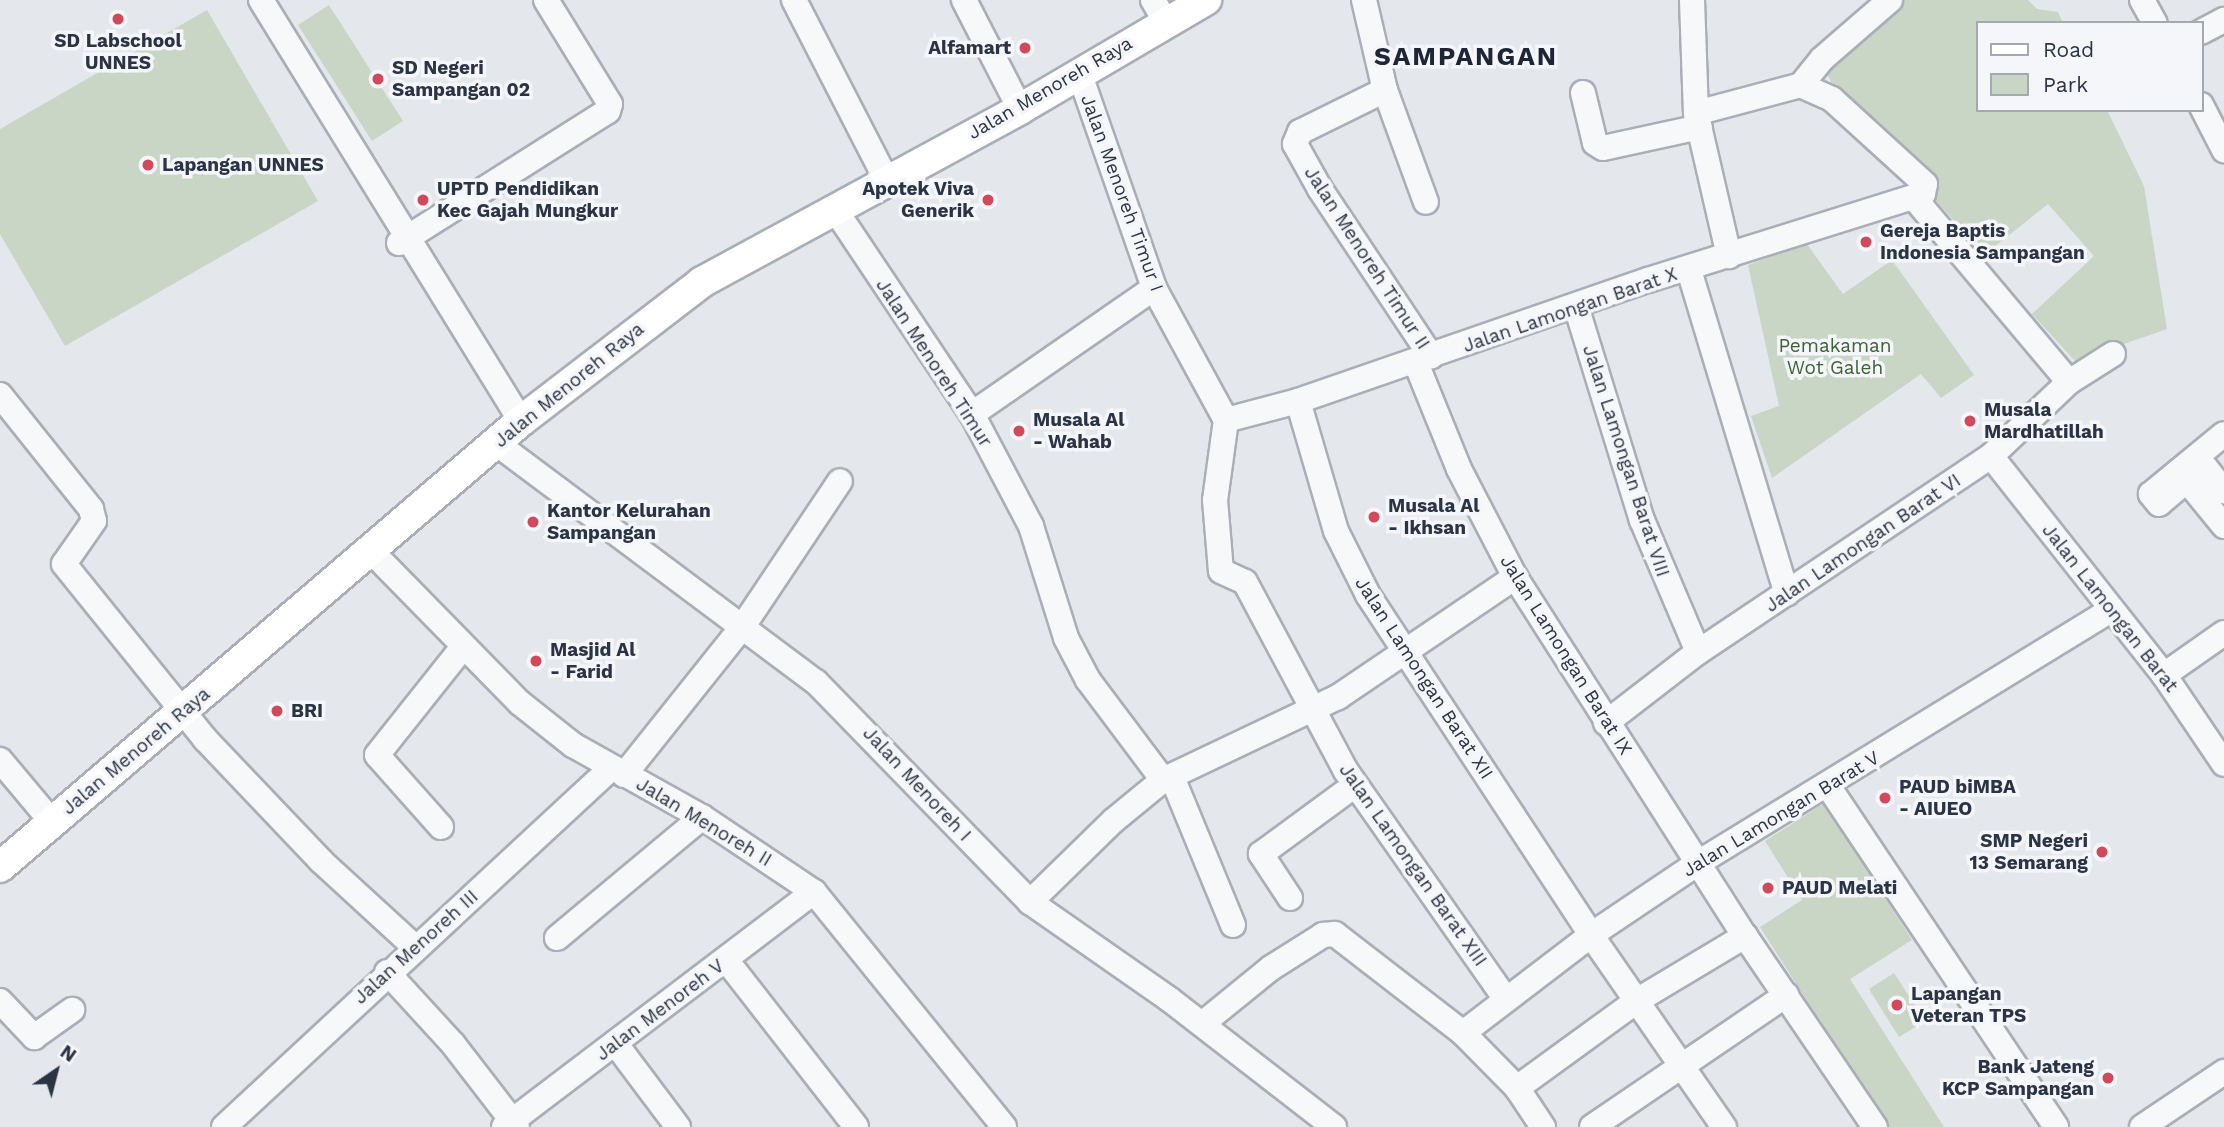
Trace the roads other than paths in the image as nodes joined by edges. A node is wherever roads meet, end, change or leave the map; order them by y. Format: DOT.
graph roads {
  1 [pos="261,0"];
  2 [pos="546,0"];
  3 [pos="793,0"];
  4 [pos="964,0"];
  5 [pos="1206,0"];
  6 [pos="1364,0"];
  7 [pos="1692,0"];
  8 [pos="1890,0"];
  9 [pos="2142,0"];
  10 [pos="1159,10"];
  11 [pos="2224,20"];
  12 [pos="2154,21"];
  13 [pos="2203,31"];
  14 [pos="1080,75"];
  15 [pos="1801,85"];
  16 [pos="1385,90"];
  17 [pos="1583,93"];
  18 [pos="1020,109"];
  19 [pos="2203,109"];
  20 [pos="1698,120"];
  21 [pos="2224,150"];
  22 [pos="887,181"];
  23 [pos="1914,199"];
  24 [pos="1426,202"];
  25 [pos="834,208"];
  26 [pos="404,240"];
  27 [pos="1729,256"];
  28 [pos="1689,270"];
  29 [pos="1154,288"];
  30 [pos="1576,306"];
  31 [pos="2113,354"];
  32 [pos="1424,360"];
  33 [pos="2069,382"];
  34 [pos="0,395"];
  35 [pos="1298,401"];
  36 [pos="972,414"];
  37 [pos="1226,420"];
  38 [pos="521,421"];
  39 [pos="496,443"];
  40 [pos="1991,456"];
  41 [pos="2205,459"];
  42 [pos="840,481"];
  43 [pos="2224,491"];
  44 [pos="2224,526"];
  45 [pos="371,551"];
  46 [pos="1515,577"];
  47 [pos="1787,594"];
  48 [pos="2110,611"];
  49 [pos="743,626"];
  50 [pos="2224,633"];
  51 [pos="463,647"];
  52 [pos="1405,651"];
  53 [pos="1698,652"];
  54 [pos="2164,675"];
  55 [pos="1313,708"];
  56 [pos="183,711"];
  57 [pos="1606,723"];
  58 [pos="0,760"];
  59 [pos="2224,764"];
  60 [pos="617,772"];
  61 [pos="1167,778"];
  62 [pos="1355,785"];
  63 [pos="1828,786"];
  64 [pos="702,817"];
  65 [pos="52,822"];
  66 [pos="440,827"];
  67 [pos="1698,863"];
  68 [pos="0,867"];
  69 [pos="814,892"];
  70 [pos="1290,898"];
  71 [pos="1030,901"];
  72 [pos="1233,925"];
  73 [pos="1591,935"];
  74 [pos="1745,936"];
  75 [pos="557,938"];
  76 [pos="415,947"];
  77 [pos="727,961"];
  78 [pos="387,972"];
  79 [pos="1786,995"];
  80 [pos="1505,998"];
  81 [pos="1638,1000"];
  82 [pos="0,1001"];
  83 [pos="72,1010"];
  84 [pos="1202,1024"];
  85 [pos="1463,1033"];
  86 [pos="615,1043"];
  87 [pos="1682,1065"];
  88 [pos="2224,1072"];
  89 [pos="1517,1087"];
  90 [pos="1618,1120"];
  91 [pos="511,1125"];
  92 [pos="224,1127"];
  93 [pos="678,1127"];
  94 [pos="856,1127"];
  95 [pos="1004,1127"];
  96 [pos="1334,1127"];
  97 [pos="1543,1127"];
  98 [pos="1592,1127"];
  99 [pos="1724,1127"];
  100 [pos="1875,1127"];
  101 [pos="2056,1127"];
  102 [pos="2142,1127"];
  1 -- 26 [label="street"];
  2 -- 26 [label="street"];
  3 -- 22 [label="street"];
  4 -- 18 [label="street"];
  5 -- 10 [label="main road, Jalan Menoreh Raya"];
  6 -- 16 [label="street"];
  7 -- 20 [label="street"];
  8 -- 15 [label="street"];
  9 -- 12 [label="street"];
  10 -- 14 [label="main road, Jalan Menoreh Raya"];
  11 -- 13 [label="street"];
  14 -- 18 [label="main road, Jalan Menoreh Raya"];
  14 -- 29 [label="street, Jalan Menoreh Timur I"];
  15 -- 20 [label="street"];
  15 -- 23 [label="street"];
  16 -- 24 [label="street"];
  16 -- 32 [label="street, Jalan Menoreh Timur II"];
  17 -- 20 [label="street"];
  18 -- 22 [label="main road, Jalan Menoreh Raya"];
  19 -- 21 [label="street"];
  20 -- 27 [label="street"];
  22 -- 25 [label="main road, Jalan Menoreh Raya"];
  23 -- 27 [label="street, Jalan Lamongan Barat X"];
  23 -- 33 [label="street"];
  25 -- 36 [label="street, Jalan Menoreh Timur"];
  25 -- 38 [label="main road, Jalan Menoreh Raya"];
  26 -- 38 [label="street"];
  27 -- 28 [label="street, Jalan Lamongan Barat X"];
  28 -- 30 [label="street, Jalan Lamongan Barat X"];
  28 -- 47 [label="street"];
  29 -- 36 [label="street"];
  29 -- 37 [label="street, Jalan Menoreh Timur I"];
  30 -- 32 [label="street, Jalan Lamongan Barat X"];
  30 -- 53 [label="street, Jalan Lamongan Barat VIII"];
  31 -- 33 [label="street, Jalan Lamongan Barat VI"];
  32 -- 35 [label="street, Jalan Lamongan Barat X"];
  32 -- 46 [label="street, Jalan Lamongan Barat IX"];
  33 -- 40 [label="street, Jalan Lamongan Barat VI"];
  34 -- 56 [label="street"];
  35 -- 37 [label="street, Jalan Lamongan Barat X"];
  35 -- 52 [label="street, Jalan Lamongan Barat XII"];
  36 -- 61 [label="street, Jalan Menoreh Timur"];
  37 -- 55 [label="street, Jalan Lamongan Barat XIII"];
  38 -- 39 [label="main road, Jalan Menoreh Raya"];
  39 -- 45 [label="main road, Jalan Menoreh Raya"];
  39 -- 49 [label="street, Jalan Menoreh I"];
  40 -- 47 [label="street, Jalan Lamongan Barat VI"];
  40 -- 48 [label="street, Jalan Lamongan Barat"];
  41 -- 43 [label="street"];
  41 -- 44 [label="street"];
  42 -- 49 [label="street, Jalan Menoreh III"];
  45 -- 51 [label="street, Jalan Menoreh II"];
  45 -- 56 [label="main road, Jalan Menoreh Raya"];
  46 -- 52 [label="street"];
  46 -- 57 [label="street, Jalan Lamongan Barat IX"];
  47 -- 53 [label="street, Jalan Lamongan Barat VI"];
  48 -- 54 [label="street, Jalan Lamongan Barat"];
  48 -- 63 [label="street, Jalan Lamongan Barat V"];
  49 -- 60 [label="street, Jalan Menoreh III"];
  49 -- 71 [label="street, Jalan Menoreh I"];
  50 -- 54 [label="street"];
  51 -- 60 [label="street, Jalan Menoreh II"];
  51 -- 66 [label="street"];
  52 -- 55 [label="street"];
  52 -- 73 [label="street, Jalan Lamongan Barat XII"];
  53 -- 57 [label="street, Jalan Lamongan Barat VI"];
  54 -- 59 [label="street, Jalan Lamongan Barat"];
  55 -- 61 [label="street"];
  55 -- 62 [label="street, Jalan Lamongan Barat XIII"];
  56 -- 65 [label="main road, Jalan Menoreh Raya"];
  56 -- 76 [label="street"];
  57 -- 67 [label="street, Jalan Lamongan Barat IX"];
  58 -- 65 [label="street"];
  60 -- 64 [label="street, Jalan Menoreh II"];
  60 -- 76 [label="street, Jalan Menoreh III"];
  61 -- 71 [label="street"];
  61 -- 72 [label="street, Jalan Menoreh Timur"];
  62 -- 70 [label="street"];
  62 -- 80 [label="street, Jalan Lamongan Barat XIII"];
  63 -- 67 [label="street, Jalan Lamongan Barat V"];
  63 -- 101 [label="street"];
  64 -- 69 [label="street, Jalan Menoreh II"];
  64 -- 75 [label="street"];
  65 -- 68 [label="main road, Jalan Menoreh Raya"];
  67 -- 73 [label="street, Jalan Lamongan Barat V"];
  67 -- 74 [label="street, Jalan Lamongan Barat IX"];
  69 -- 77 [label="street, Jalan Menoreh V"];
  69 -- 95 [label="street, Jalan Menoreh II"];
  71 -- 84 [label="street, Jalan Menoreh I"];
  73 -- 80 [label="street, Jalan Lamongan Barat V"];
  73 -- 81 [label="street, Jalan Lamongan Barat XII"];
  74 -- 79 [label="street, Jalan Lamongan Barat IX"];
  74 -- 81 [label="street"];
  76 -- 78 [label="street, Jalan Menoreh III"];
  77 -- 86 [label="street, Jalan Menoreh V"];
  77 -- 94 [label="street"];
  78 -- 91 [label="street"];
  78 -- 92 [label="street, Jalan Menoreh III"];
  79 -- 87 [label="street"];
  79 -- 100 [label="street, Jalan Lamongan Barat IX"];
  80 -- 85 [label="street, Jalan Lamongan Barat V"];
  81 -- 87 [label="street, Jalan Lamongan Barat XII"];
  81 -- 89 [label="street"];
  82 -- 83 [label="street"];
  84 -- 85 [label="street"];
  84 -- 96 [label="street, Jalan Menoreh I"];
  85 -- 89 [label="street"];
  86 -- 91 [label="street, Jalan Menoreh V"];
  86 -- 93 [label="street"];
  87 -- 90 [label="street"];
  87 -- 99 [label="street, Jalan Lamongan Barat XII"];
  88 -- 102 [label="street"];
  89 -- 97 [label="street"];
  90 -- 98 [label="street"];
}
